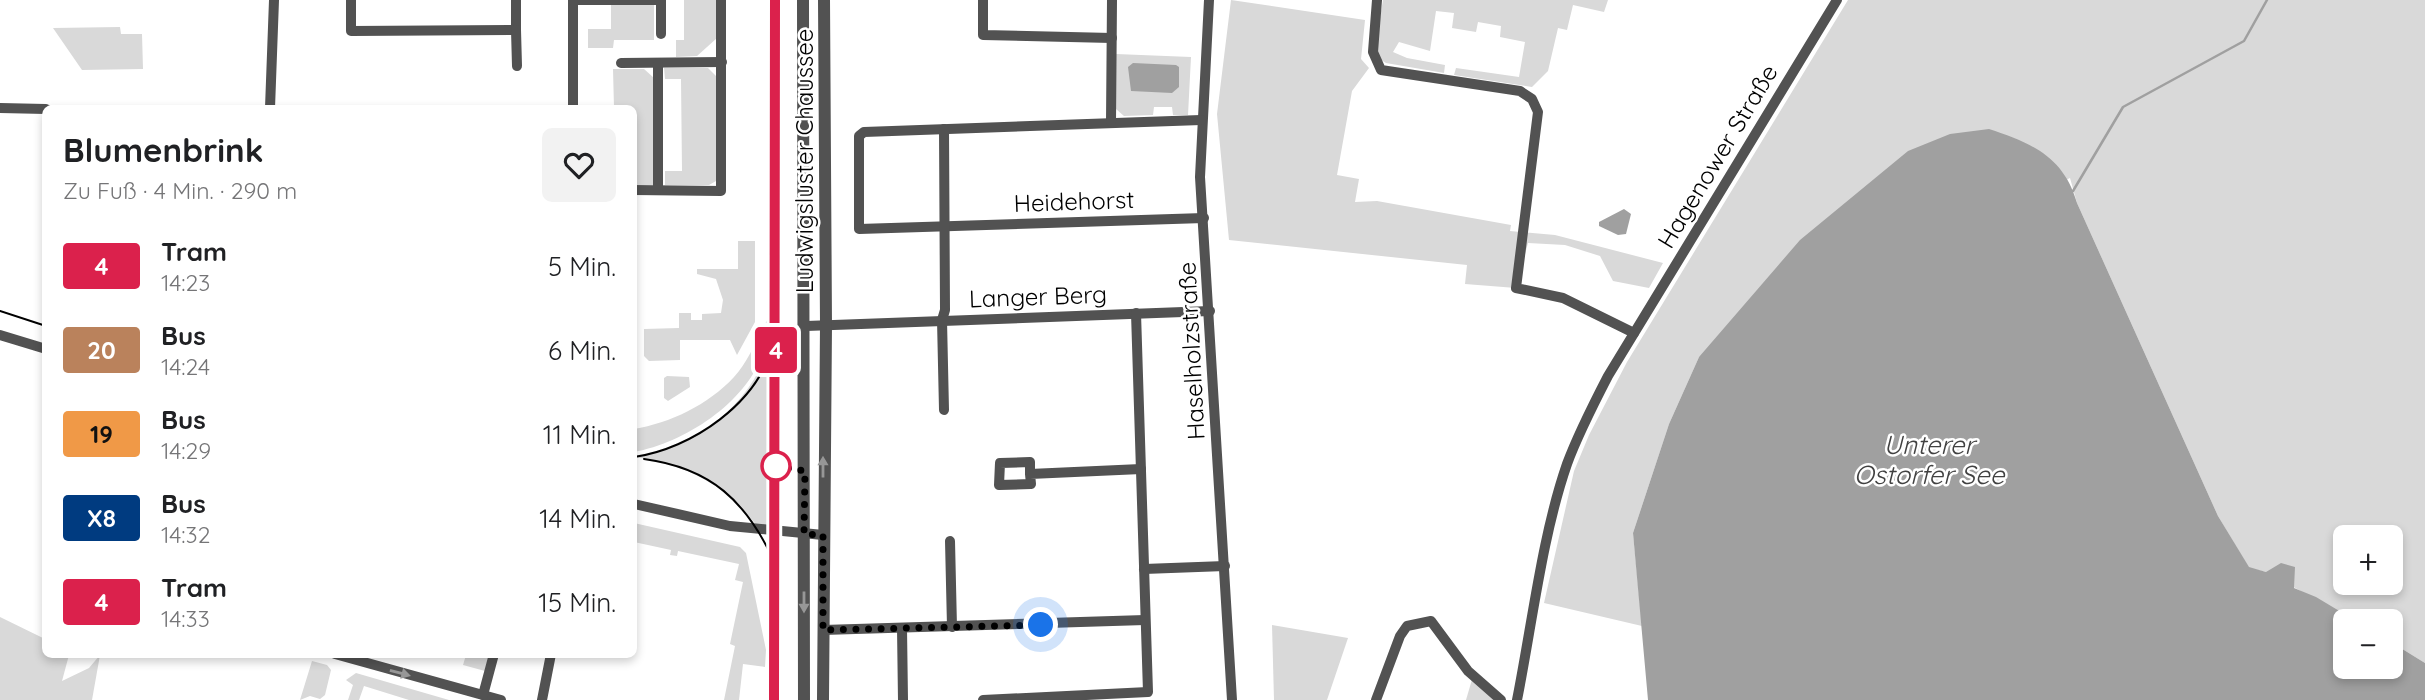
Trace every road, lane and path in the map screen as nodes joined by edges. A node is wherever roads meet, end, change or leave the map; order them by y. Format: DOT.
graph roads {
  1 [pos="274,0"];
  2 [pos="351,0"];
  3 [pos="516,0"];
  4 [pos="573,0"];
  5 [pos="659,0"];
  6 [pos="721,0"];
  7 [pos="803,0"];
  8 [pos="824,0"];
  9 [pos="983,0"];
  10 [pos="1112,0"];
  11 [pos="1209,0"];
  12 [pos="1377,0"];
  13 [pos="1837,0"];
  14 [pos="516,30"];
  15 [pos="661,34"];
  16 [pos="1112,38"];
  17 [pos="722,62"];
  18 [pos="621,63"];
  19 [pos="658,64"];
  20 [pos="517,66"];
  21 [pos="270,105"];
  22 [pos="573,105"];
  23 [pos="0,108"];
  24 [pos="42,108"];
  25 [pos="1201,120"];
  26 [pos="1111,122"];
  27 [pos="944,129"];
  28 [pos="637,190"];
  29 [pos="658,190"];
  30 [pos="1204,218"];
  31 [pos="945,227"];
  32 [pos="1210,311"];
  33 [pos="1136,313"];
  34 [pos="942,320"];
  35 [pos="826,325"];
  36 [pos="806,326"];
  37 [pos="1634,333"];
  38 [pos="0,335"];
  39 [pos="42,348"];
  40 [pos="944,410"];
  41 [pos="1141,469"];
  42 [pos="1030,474"];
  43 [pos="637,505"];
  44 [pos="804,534"];
  45 [pos="823,535"];
  46 [pos="950,541"];
  47 [pos="1225,566"];
  48 [pos="1144,569"];
  49 [pos="1145,620"];
  50 [pos="952,627"];
  51 [pos="902,628"];
  52 [pos="823,630"];
  53 [pos="350,658"];
  54 [pos="493,658"];
  55 [pos="550,658"];
  56 [pos="484,695"];
  57 [pos="501,700"];
  58 [pos="542,700"];
  59 [pos="804,700"];
  60 [pos="823,700"];
  61 [pos="903,700"];
  62 [pos="983,700"];
  63 [pos="1232,700"];
  64 [pos="1376,700"];
  65 [pos="1501,700"];
  66 [pos="1517,700"];
  1 -- 21 [label="street"];
  2 -- 14 [label="street"];
  3 -- 14 [label="street"];
  4 -- 5 [label="street"];
  4 -- 22 [label="street"];
  5 -- 15 [label="street"];
  6 -- 17 [label="street"];
  7 -- 36 [label="street, Ludwigsluster Chaussee"];
  8 -- 35 [label="street, Ludwigsluster Chaussee"];
  9 -- 16 [label="street"];
  10 -- 16 [label="street"];
  11 -- 25 [label="street, Haselholzstraße"];
  12 -- 37 [label="street"];
  13 -- 37 [label="street, Hagenower Straße"];
  14 -- 20 [label="street"];
  16 -- 26 [label="street"];
  17 -- 19 [label="street"];
  17 -- 29 [label="street"];
  18 -- 19 [label="street"];
  19 -- 29 [label="street"];
  23 -- 24 [label="street"];
  25 -- 26 [label="street, Heidehorst"];
  25 -- 30 [label="street, Haselholzstraße"];
  26 -- 27 [label="street, Heidehorst"];
  27 -- 31 [label="street"];
  27 -- 31 [label="street, Heidehorst"];
  28 -- 29 [label="street"];
  30 -- 31 [label="street, Heidehorst"];
  30 -- 32 [label="street, Haselholzstraße"];
  31 -- 34 [label="street, Langer Berg"];
  32 -- 33 [label="street, Langer Berg"];
  32 -- 47 [label="street, Haselholzstraße"];
  33 -- 34 [label="street, Langer Berg"];
  33 -- 41 [label="street, Langer Berg"];
  34 -- 35 [label="street, Langer Berg"];
  34 -- 40 [label="street, Langer Berg"];
  35 -- 36 [label="street, Langer Berg"];
  45 -- 35 [label="street, Ludwigsluster Chaussee, one-way"];
  36 -- 44 [label="street, Ludwigsluster Chaussee"];
  37 -- 66 [label="street, Hagenower Straße"];
  38 -- 39 [label="street"];
  41 -- 42 [label="street"];
  41 -- 48 [label="street, Langer Berg"];
  43 -- 44 [label="street"];
  44 -- 45 [label="street"];
  44 -- 59 [label="street, Ludwigsluster Chaussee, one-way"];
  45 -- 52 [label="street, Ludwigsluster Chaussee"];
  46 -- 50 [label="street"];
  47 -- 48 [label="street"];
  47 -- 63 [label="street, Haselholzstraße"];
  48 -- 49 [label="street, Langer Berg"];
  49 -- 50 [label="street"];
  49 -- 62 [label="street, Langer Berg"];
  50 -- 51 [label="street"];
  51 -- 52 [label="street"];
  51 -- 61 [label="street"];
  52 -- 60 [label="street, Ludwigsluster Chaussee"];
  53 -- 56 [label="street, one-way"];
  54 -- 56 [label="street"];
  55 -- 58 [label="street"];
  56 -- 57 [label="street"];
  64 -- 65 [label="street"];
}
